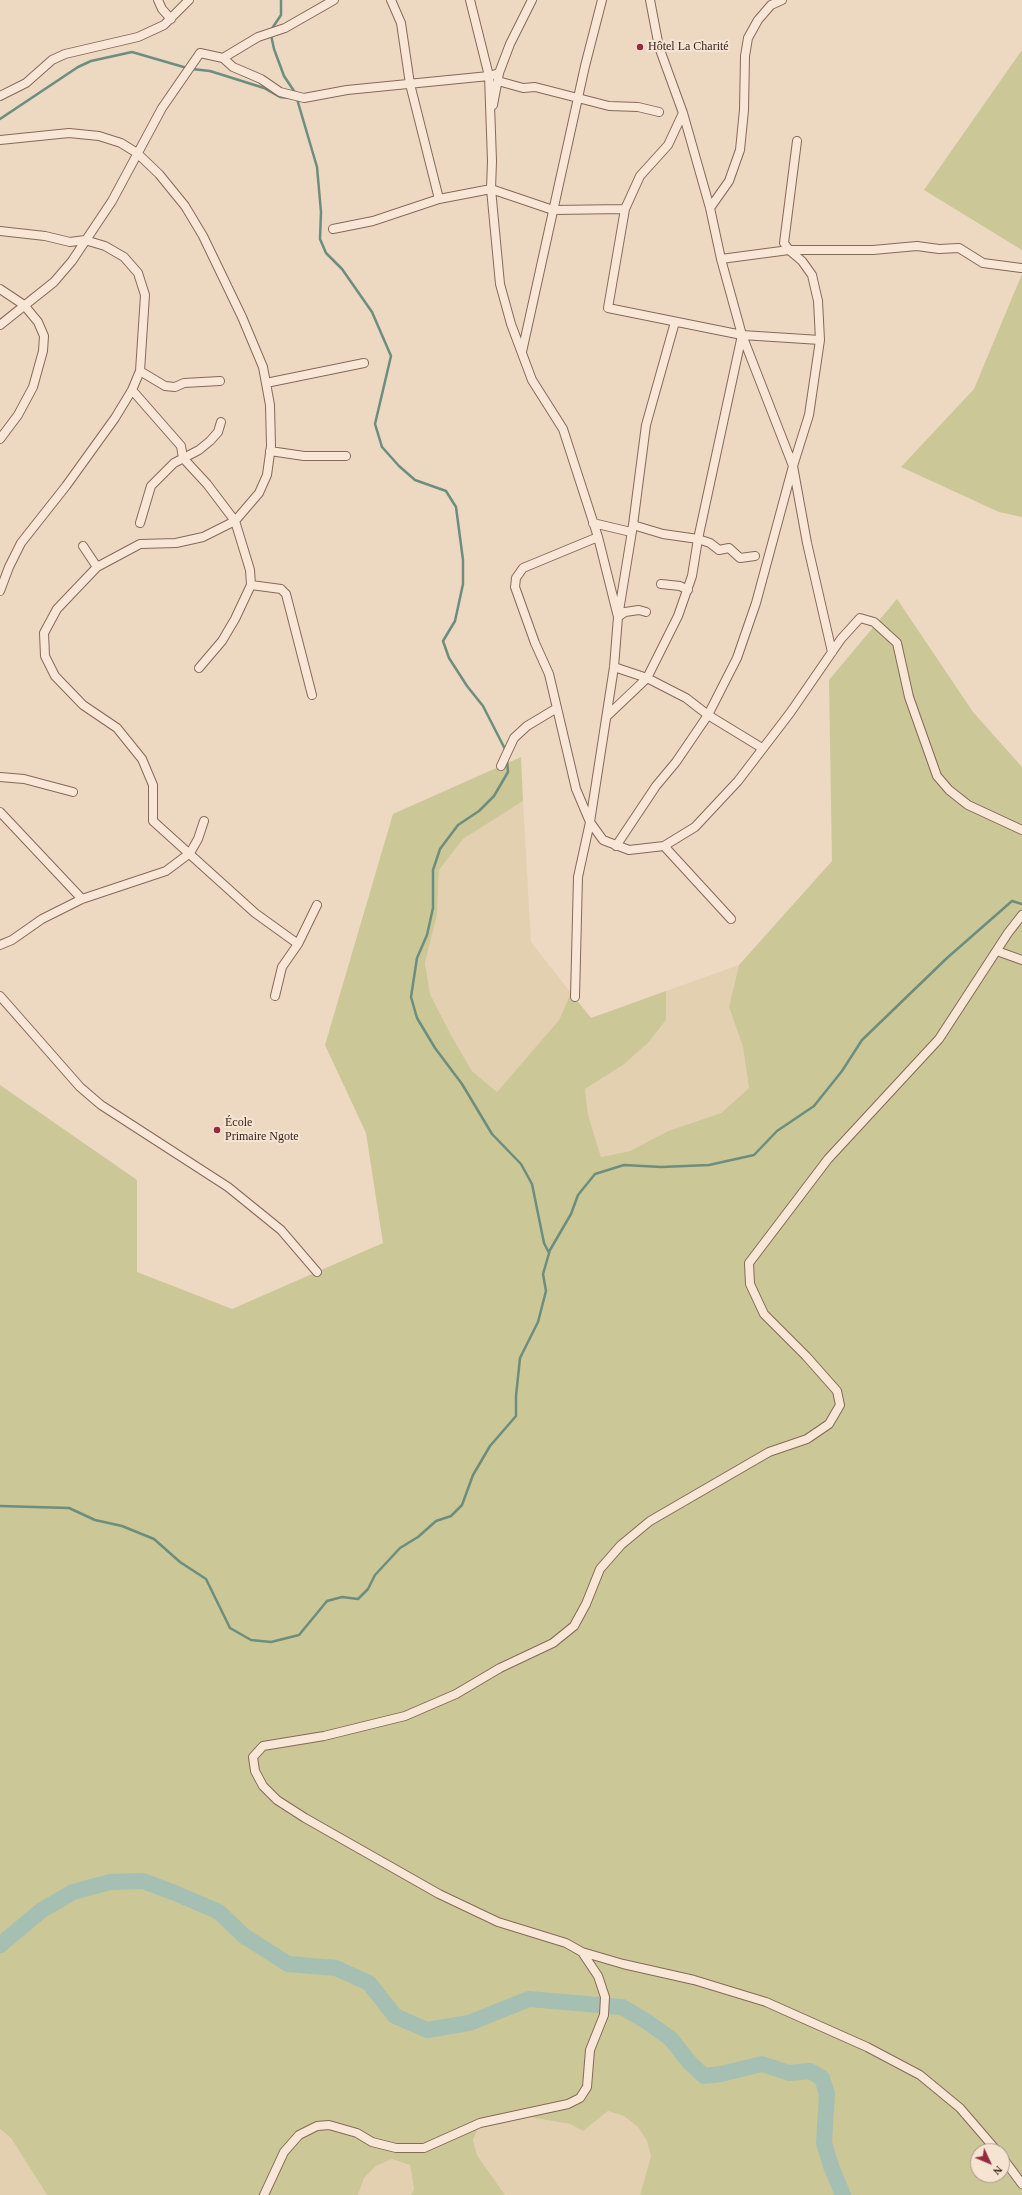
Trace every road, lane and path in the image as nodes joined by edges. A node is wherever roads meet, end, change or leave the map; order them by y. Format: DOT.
graph roads {
  1 [pos="158,0"];
  2 [pos="189,0"];
  3 [pos="334,0"];
  4 [pos="390,0"];
  5 [pos="470,0"];
  6 [pos="532,0"];
  7 [pos="602,0"];
  8 [pos="650,0"];
  9 [pos="782,0"];
  10 [pos="770,3"];
  11 [pos="171,19"];
  12 [pos="223,58"];
  13 [pos="489,76"];
  14 [pos="498,77"];
  15 [pos="410,84"];
  16 [pos="0,96"];
  17 [pos="578,99"];
  18 [pos="660,112"];
  19 [pos="683,113"];
  20 [pos="491,119"];
  21 [pos="0,140"];
  22 [pos="797,141"];
  23 [pos="137,153"];
  24 [pos="491,189"];
  25 [pos="439,199"];
  26 [pos="710,208"];
  27 [pos="625,209"];
  28 [pos="553,210"];
  29 [pos="333,229"];
  30 [pos="0,231"];
  31 [pos="85,240"];
  32 [pos="789,250"];
  33 [pos="721,260"];
  34 [pos="1021,268"];
  35 [pos="0,289"];
  36 [pos="24,305"];
  37 [pos="675,322"];
  38 [pos="0,324"];
  39 [pos="742,335"];
  40 [pos="820,340"];
  41 [pos="522,353"];
  42 [pos="364,363"];
  43 [pos="140,371"];
  44 [pos="220,381"];
  45 [pos="266,383"];
  46 [pos="132,390"];
  47 [pos="221,422"];
  48 [pos="0,439"];
  49 [pos="270,452"];
  50 [pos="346,456"];
  51 [pos="183,458"];
  52 [pos="793,466"];
  53 [pos="235,521"];
  54 [pos="140,522"];
  55 [pos="593,523"];
  56 [pos="632,528"];
  57 [pos="598,537"];
  58 [pos="698,539"];
  59 [pos="83,546"];
  60 [pos="755,556"];
  61 [pos="97,567"];
  62 [pos="661,584"];
  63 [pos="251,585"];
  64 [pos="688,590"];
  65 [pos="0,591"];
  66 [pos="646,612"];
  67 [pos="618,618"];
  68 [pos="832,652"];
  69 [pos="614,667"];
  70 [pos="199,668"];
  71 [pos="647,678"];
  72 [pos="312,695"];
  73 [pos="557,708"];
  74 [pos="708,715"];
  75 [pos="607,716"];
  76 [pos="762,748"];
  77 [pos="501,766"];
  78 [pos="0,777"];
  79 [pos="73,792"];
  80 [pos="0,812"];
  81 [pos="204,821"];
  82 [pos="590,822"];
  83 [pos="1022,830"];
  84 [pos="616,846"];
  85 [pos="664,846"];
  86 [pos="190,853"];
  87 [pos="82,899"];
  88 [pos="317,905"];
  89 [pos="1022,915"];
  90 [pos="731,919"];
  91 [pos="298,944"];
  92 [pos="0,945"];
  93 [pos="997,951"];
  94 [pos="1022,960"];
  95 [pos="0,996"];
  96 [pos="275,996"];
  97 [pos="575,997"];
  98 [pos="317,1272"];
  99 [pos="582,1952"];
  100 [pos="990,2143"];
  101 [pos="1010,2168"];
  102 [pos="1022,2184"];
  103 [pos="264,2195"];
  1 -- 11 [label="street"];
  2 -- 11 [label="street"];
  3 -- 12 [label="street"];
  4 -- 15 [label="street"];
  5 -- 13 [label="street"];
  6 -- 14 [label="street"];
  7 -- 17 [label="street"];
  8 -- 19 [label="street"];
  9 -- 10 [label="street"];
  10 -- 26 [label="street"];
  11 -- 16 [label="street"];
  12 -- 15 [label="street"];
  12 -- 23 [label="street"];
  13 -- 14 [label="street"];
  13 -- 15 [label="street"];
  13 -- 20 [label="street"];
  14 -- 17 [label="street"];
  14 -- 20 [label="street"];
  15 -- 25 [label="street"];
  17 -- 18 [label="street"];
  17 -- 28 [label="street"];
  19 -- 26 [label="street"];
  19 -- 27 [label="street"];
  20 -- 24 [label="street"];
  21 -- 23 [label="street"];
  22 -- 32 [label="street"];
  23 -- 31 [label="street"];
  23 -- 45 [label="street"];
  24 -- 25 [label="street"];
  24 -- 28 [label="street"];
  24 -- 41 [label="street"];
  25 -- 29 [label="street"];
  26 -- 33 [label="street"];
  27 -- 28 [label="street"];
  27 -- 37 [label="street"];
  28 -- 41 [label="street"];
  30 -- 31 [label="street"];
  31 -- 36 [label="street"];
  31 -- 43 [label="street"];
  32 -- 33 [label="street"];
  32 -- 34 [label="street"];
  32 -- 40 [label="street"];
  33 -- 39 [label="street"];
  35 -- 36 [label="street"];
  36 -- 38 [label="street"];
  36 -- 48 [label="street"];
  37 -- 39 [label="street"];
  37 -- 56 [label="street"];
  39 -- 40 [label="street"];
  39 -- 52 [label="street"];
  39 -- 58 [label="street"];
  40 -- 52 [label="street"];
  41 -- 55 [label="street"];
  42 -- 45 [label="street"];
  43 -- 44 [label="street"];
  43 -- 46 [label="street"];
  45 -- 49 [label="street"];
  46 -- 51 [label="street"];
  46 -- 65 [label="street"];
  47 -- 51 [label="street"];
  49 -- 50 [label="street"];
  49 -- 53 [label="street"];
  51 -- 53 [label="street"];
  51 -- 54 [label="street"];
  52 -- 68 [label="street"];
  52 -- 74 [label="street"];
  53 -- 61 [label="street"];
  53 -- 63 [label="street"];
  55 -- 56 [label="street"];
  55 -- 57 [label="street"];
  56 -- 58 [label="street"];
  56 -- 67 [label="street"];
  57 -- 67 [label="street"];
  57 -- 73 [label="street"];
  58 -- 60 [label="street"];
  58 -- 64 [label="street"];
  59 -- 61 [label="street"];
  61 -- 86 [label="street"];
  62 -- 64 [label="street"];
  63 -- 70 [label="street"];
  63 -- 72 [label="street"];
  64 -- 71 [label="street"];
  66 -- 67 [label="street"];
  67 -- 69 [label="street"];
  68 -- 76 [label="street"];
  68 -- 83 [label="street"];
  69 -- 71 [label="street"];
  69 -- 75 [label="street"];
  71 -- 74 [label="street"];
  71 -- 75 [label="street"];
  73 -- 77 [label="street"];
  73 -- 82 [label="street"];
  74 -- 76 [label="street"];
  74 -- 84 [label="street"];
  75 -- 82 [label="street"];
  76 -- 85 [label="street"];
  78 -- 79 [label="street"];
  80 -- 87 [label="street"];
  81 -- 86 [label="street"];
  82 -- 84 [label="street"];
  82 -- 97 [label="street"];
  84 -- 85 [label="street"];
  85 -- 90 [label="street"];
  86 -- 87 [label="street"];
  86 -- 91 [label="street"];
  87 -- 92 [label="street"];
  88 -- 91 [label="street"];
  89 -- 93 [label="street"];
  91 -- 96 [label="street"];
  93 -- 94 [label="street"];
  93 -- 99 [label="street"];
  95 -- 98 [label="street"];
  99 -- 100 [label="street"];
  99 -- 103 [label="street"];
  101 -- 102 [label="street"];
}
